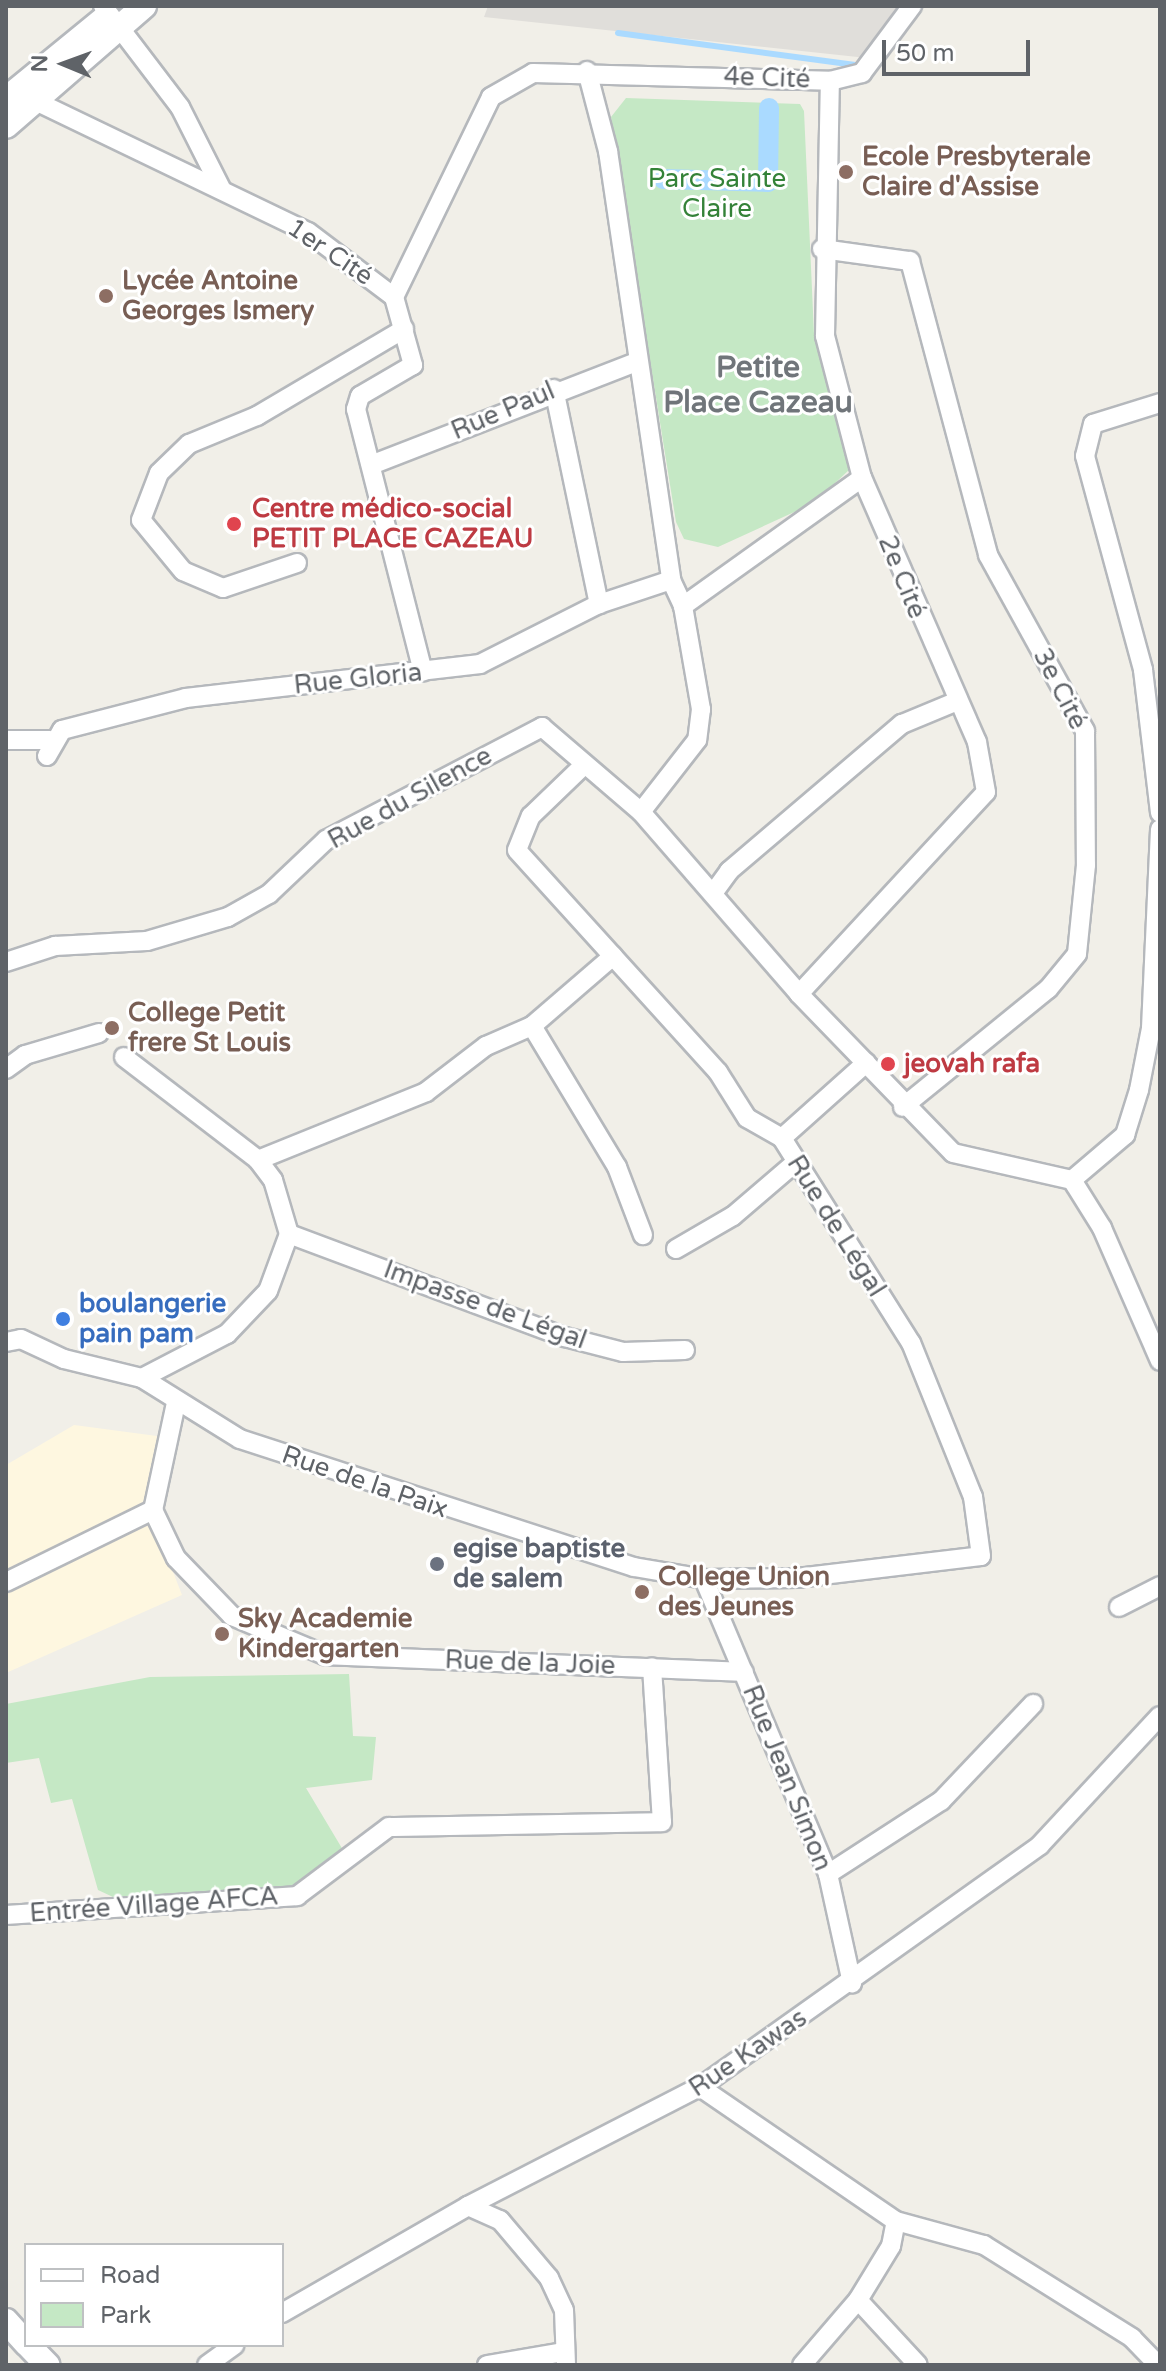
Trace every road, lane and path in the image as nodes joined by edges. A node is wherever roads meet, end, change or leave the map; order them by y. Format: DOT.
graph roads {
  1 [pos="144,6"];
  2 [pos="912,6"];
  3 [pos="113,13"];
  4 [pos="587,71"];
  5 [pos="830,81"];
  6 [pos="18,97"];
  7 [pos="6,126"];
  8 [pos="222,190"];
  9 [pos="822,249"];
  10 [pos="394,297"];
  11 [pos="404,329"];
  12 [pos="637,362"];
  13 [pos="554,389"];
  14 [pos="1160,403"];
  15 [pos="371,465"];
  16 [pos="862,478"];
  17 [pos="297,563"];
  18 [pos="671,580"];
  19 [pos="599,604"];
  20 [pos="683,606"];
  21 [pos="423,672"];
  22 [pos="955,702"];
  23 [pos="6,740"];
  24 [pos="582,767"];
  25 [pos="637,810"];
  26 [pos="1160,813"];
  27 [pos="1160,829"];
  28 [pos="714,892"];
  29 [pos="613,956"];
  30 [pos="6,962"];
  31 [pos="799,994"];
  32 [pos="532,1026"];
  33 [pos="99,1033"];
  34 [pos="124,1057"];
  35 [pos="866,1063"];
  36 [pos="6,1069"];
  37 [pos="903,1107"];
  38 [pos="782,1138"];
  39 [pos="258,1160"];
  40 [pos="796,1162"];
  41 [pos="1072,1180"];
  42 [pos="289,1234"];
  43 [pos="643,1235"];
  44 [pos="676,1249"];
  45 [pos="6,1342"];
  46 [pos="685,1350"];
  47 [pos="1160,1361"];
  48 [pos="142,1378"];
  49 [pos="176,1403"];
  50 [pos="153,1510"];
  51 [pos="981,1556"];
  52 [pos="704,1579"];
  53 [pos="6,1582"];
  54 [pos="1160,1586"];
  55 [pos="1119,1607"];
  56 [pos="652,1667"];
  57 [pos="744,1672"];
  58 [pos="1033,1704"];
  59 [pos="1160,1716"];
  60 [pos="828,1874"];
  61 [pos="6,1915"];
  62 [pos="852,1983"];
  63 [pos="700,2087"];
  64 [pos="468,2206"];
  65 [pos="896,2221"];
  66 [pos="858,2300"];
  67 [pos="284,2312"];
  68 [pos="6,2321"];
  69 [pos="24,2341"];
  70 [pos="30,2347"];
  71 [pos="232,2347"];
  72 [pos="564,2358"];
  73 [pos="47,2365"];
  74 [pos="207,2365"];
  75 [pos="487,2365"];
  76 [pos="802,2365"];
  77 [pos="918,2365"];
  78 [pos="1158,2365"];
  1 -- 3 [label="street"];
  2 -- 5 [label="street, 4e Cité"];
  3 -- 6 [label="street"];
  3 -- 8 [label="street"];
  4 -- 5 [label="street, 4e Cité"];
  4 -- 10 [label="street, 1er Cité"];
  4 -- 12 [label="street"];
  5 -- 9 [label="street, 2e Cité"];
  6 -- 7 [label="street"];
  6 -- 8 [label="street, 1er Cité"];
  8 -- 10 [label="street, 1er Cité"];
  9 -- 16 [label="street, 2e Cité"];
  9 -- 37 [label="street, 3e Cité"];
  10 -- 11 [label="street"];
  11 -- 15 [label="street"];
  11 -- 17 [label="street"];
  12 -- 13 [label="street, Rue Paul"];
  12 -- 18 [label="street"];
  13 -- 15 [label="street, Rue Paul"];
  13 -- 19 [label="street"];
  14 -- 26 [label="street"];
  15 -- 21 [label="street"];
  16 -- 20 [label="street"];
  16 -- 22 [label="street, 2e Cité"];
  18 -- 19 [label="street, Rue Gloria"];
  18 -- 20 [label="street"];
  19 -- 21 [label="street, Rue Gloria"];
  20 -- 25 [label="street"];
  21 -- 23 [label="street, Rue Gloria"];
  22 -- 28 [label="street"];
  22 -- 31 [label="street, 2e Cité"];
  24 -- 25 [label="street"];
  24 -- 29 [label="street, Rue de Légal"];
  24 -- 30 [label="street, Rue du Silence"];
  25 -- 28 [label="street"];
  27 -- 41 [label="street"];
  28 -- 31 [label="street"];
  29 -- 32 [label="street"];
  29 -- 38 [label="street, Rue de Légal"];
  31 -- 35 [label="street"];
  32 -- 39 [label="street"];
  32 -- 43 [label="street"];
  33 -- 36 [label="street"];
  34 -- 39 [label="street"];
  35 -- 37 [label="street"];
  35 -- 38 [label="street"];
  37 -- 41 [label="street"];
  38 -- 40 [label="street, Rue de Légal"];
  39 -- 42 [label="street"];
  40 -- 44 [label="street"];
  40 -- 51 [label="street, Rue de Légal"];
  41 -- 47 [label="street"];
  42 -- 46 [label="street, Impasse de Légal"];
  42 -- 48 [label="street"];
  45 -- 48 [label="street"];
  48 -- 49 [label="street, Rue de la Paix"];
  49 -- 50 [label="street"];
  49 -- 52 [label="street, Rue de la Paix"];
  50 -- 53 [label="street"];
  50 -- 56 [label="street, Rue de la Joie"];
  51 -- 52 [label="street, Rue de la Paix"];
  52 -- 57 [label="street, Rue Jean Simon"];
  54 -- 55 [label="street"];
  56 -- 57 [label="street, Rue de la Joie"];
  56 -- 61 [label="street, Entrée Village AFCA"];
  57 -- 60 [label="street, Rue Jean Simon"];
  58 -- 60 [label="street"];
  59 -- 62 [label="street, Rue Kawas"];
  60 -- 62 [label="street, Rue Jean Simon"];
  62 -- 63 [label="street, Rue Kawas"];
  63 -- 64 [label="street, Rue Kawas"];
  63 -- 65 [label="street"];
  64 -- 67 [label="street, Rue Kawas"];
  64 -- 72 [label="street"];
  65 -- 66 [label="street"];
  65 -- 78 [label="street"];
  66 -- 76 [label="street"];
  66 -- 77 [label="street"];
  68 -- 69 [label="street"];
  70 -- 73 [label="street"];
  71 -- 74 [label="street"];
  72 -- 75 [label="street"];
}
